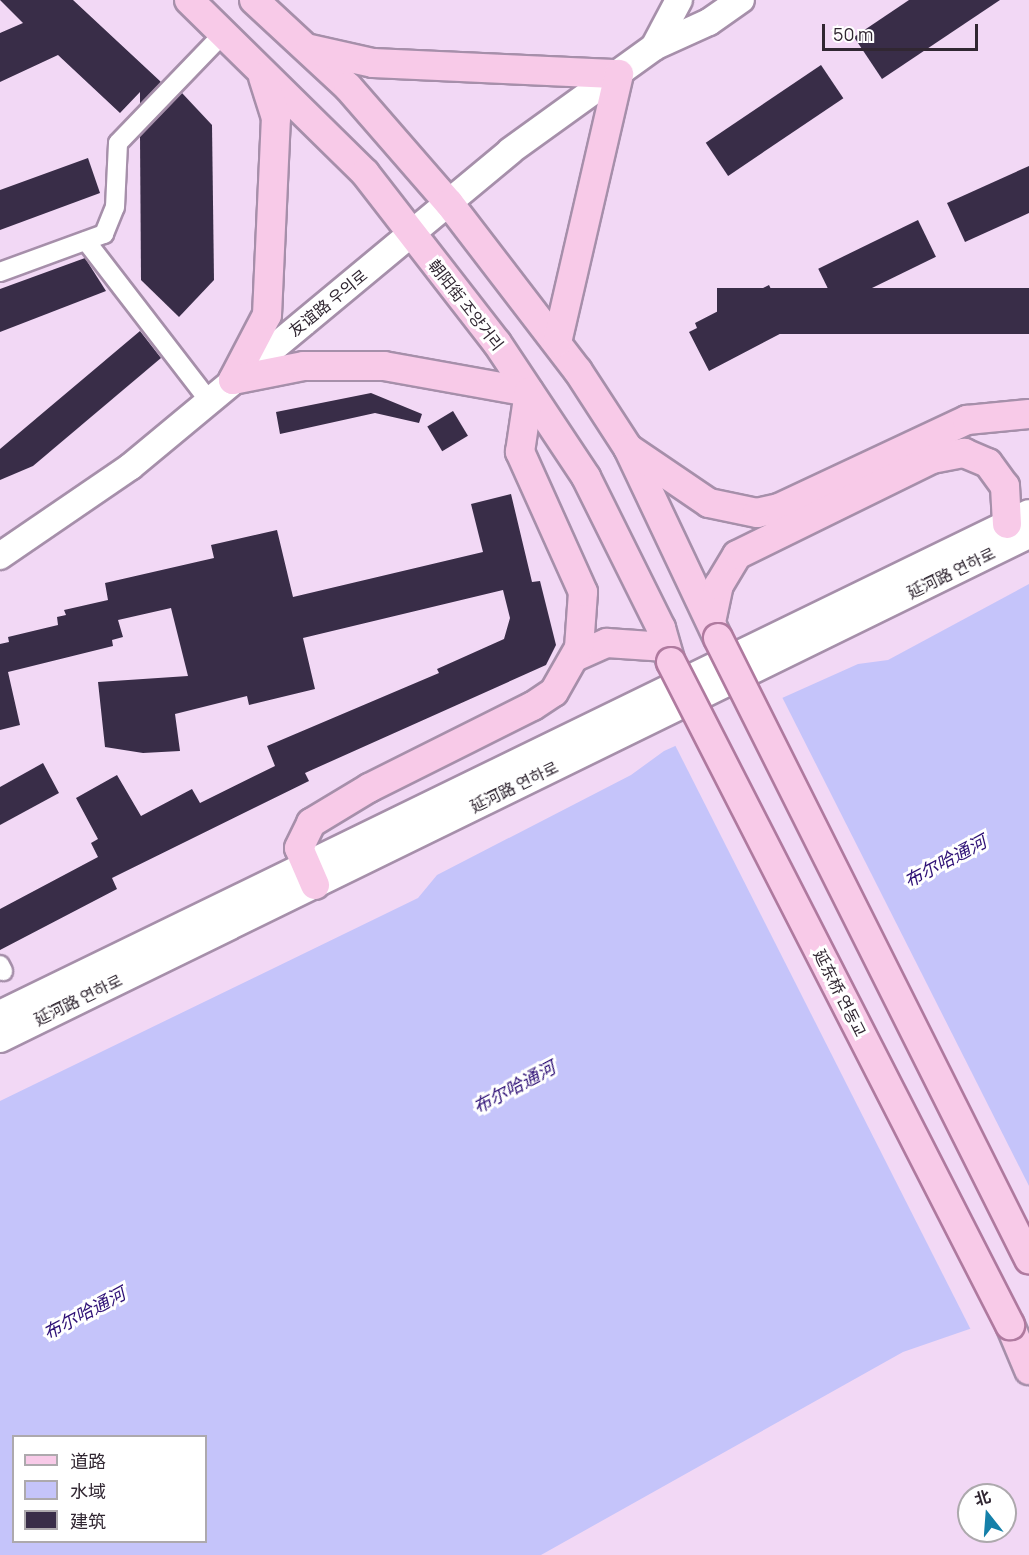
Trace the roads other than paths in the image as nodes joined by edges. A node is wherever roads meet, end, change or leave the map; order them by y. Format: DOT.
graph roads {
  1 [pos="189,0"];
  2 [pos="254,0"];
  3 [pos="679,0"];
  4 [pos="741,0"];
  5 [pos="223,34"];
  6 [pos="654,47"];
  7 [pos="307,48"];
  8 [pos="261,72"];
  9 [pos="619,74"];
  10 [pos="449,202"];
  11 [pos="412,235"];
  12 [pos="86,241"];
  13 [pos="0,272"];
  14 [pos="557,342"];
  15 [pos="233,380"];
  16 [pos="529,392"];
  17 [pos="209,401"];
  18 [pos="1029,414"];
  19 [pos="628,448"];
  20 [pos="988,463"];
  21 [pos="1029,487"];
  22 [pos="1022,524"];
  23 [pos="0,556"];
  24 [pos="714,630"];
  25 [pos="668,654"];
  26 [pos="575,657"];
  27 [pos="309,873"];
  28 [pos="0,1014"];
  29 [pos="0,1039"];
  30 [pos="1029,1259"];
  31 [pos="1029,1370"];
  1 -- 5 [label="main road, 朝阳街 조양거리"];
  2 -- 7 [label="main road"];
  3 -- 6 [label="main road, 友谊路 우의로"];
  4 -- 6 [label="main road, 友谊路 우의로"];
  5 -- 8 [label="main road, 朝阳街 조양거리"];
  5 -- 12 [label="street"];
  6 -- 9 [label="main road, 友谊路 우의로"];
  7 -- 9 [label="main road"];
  7 -- 10 [label="main road"];
  8 -- 11 [label="main road, 朝阳街 조양거리"];
  8 -- 15 [label="main road"];
  9 -- 10 [label="main road, 友谊路 우의로"];
  9 -- 14 [label="main road"];
  10 -- 11 [label="main road, 友谊路 우의로"];
  10 -- 14 [label="main road"];
  11 -- 15 [label="main road, 友谊路 우의로"];
  11 -- 16 [label="main road, 朝阳街 조양거리"];
  12 -- 13 [label="street"];
  12 -- 17 [label="street"];
  14 -- 19 [label="main road"];
  15 -- 16 [label="main road"];
  15 -- 17 [label="main road, 友谊路 우의로"];
  16 -- 25 [label="main road, 朝阳街 조양거리"];
  16 -- 26 [label="main road"];
  17 -- 23 [label="main road, 友谊路 우의로"];
  18 -- 19 [label="main road"];
  19 -- 24 [label="main road"];
  20 -- 21 [label="main road"];
  20 -- 22 [label="main road"];
  20 -- 24 [label="main road"];
  22 -- 27 [label="main road, 延河路 연하로"];
  24 -- 30 [label="main road, bridge"];
  25 -- 26 [label="main road"];
  25 -- 31 [label="main road, 延东桥 연동교, bridge"];
  26 -- 27 [label="main road"];
  27 -- 28 [label="main road, 延河路 연하로"];
  27 -- 29 [label="main road, 延河路 연하로"];
}
